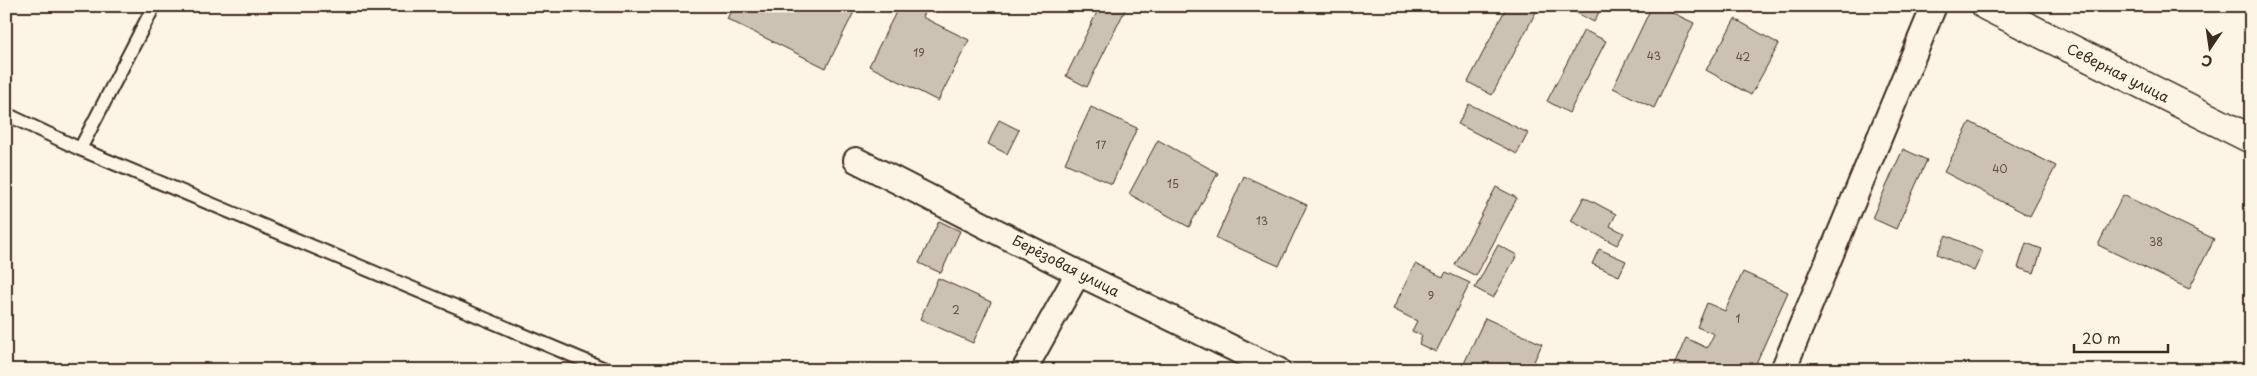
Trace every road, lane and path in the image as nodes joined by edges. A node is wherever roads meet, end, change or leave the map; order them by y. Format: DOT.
graph roads {
  1 [pos="154,6"];
  2 [pos="1934,6"];
  3 [pos="1986,6"];
  4 [pos="6,114"];
  5 [pos="2251,140"];
  6 [pos="80,149"];
  7 [pos="856,160"];
  8 [pos="1078,273"];
  9 [pos="607,370"];
  10 [pos="1024,370"];
  11 [pos="1278,370"];
  12 [pos="1783,370"];
  1 -- 6 [label="lane"];
  2 -- 12 [label="street"];
  3 -- 5 [label="street, Северная улица"];
  4 -- 6 [label="lane"];
  6 -- 9 [label="lane"];
  7 -- 8 [label="street, Берёзовая улица"];
  8 -- 10 [label="street"];
  8 -- 11 [label="street, Берёзовая улица"];
}
